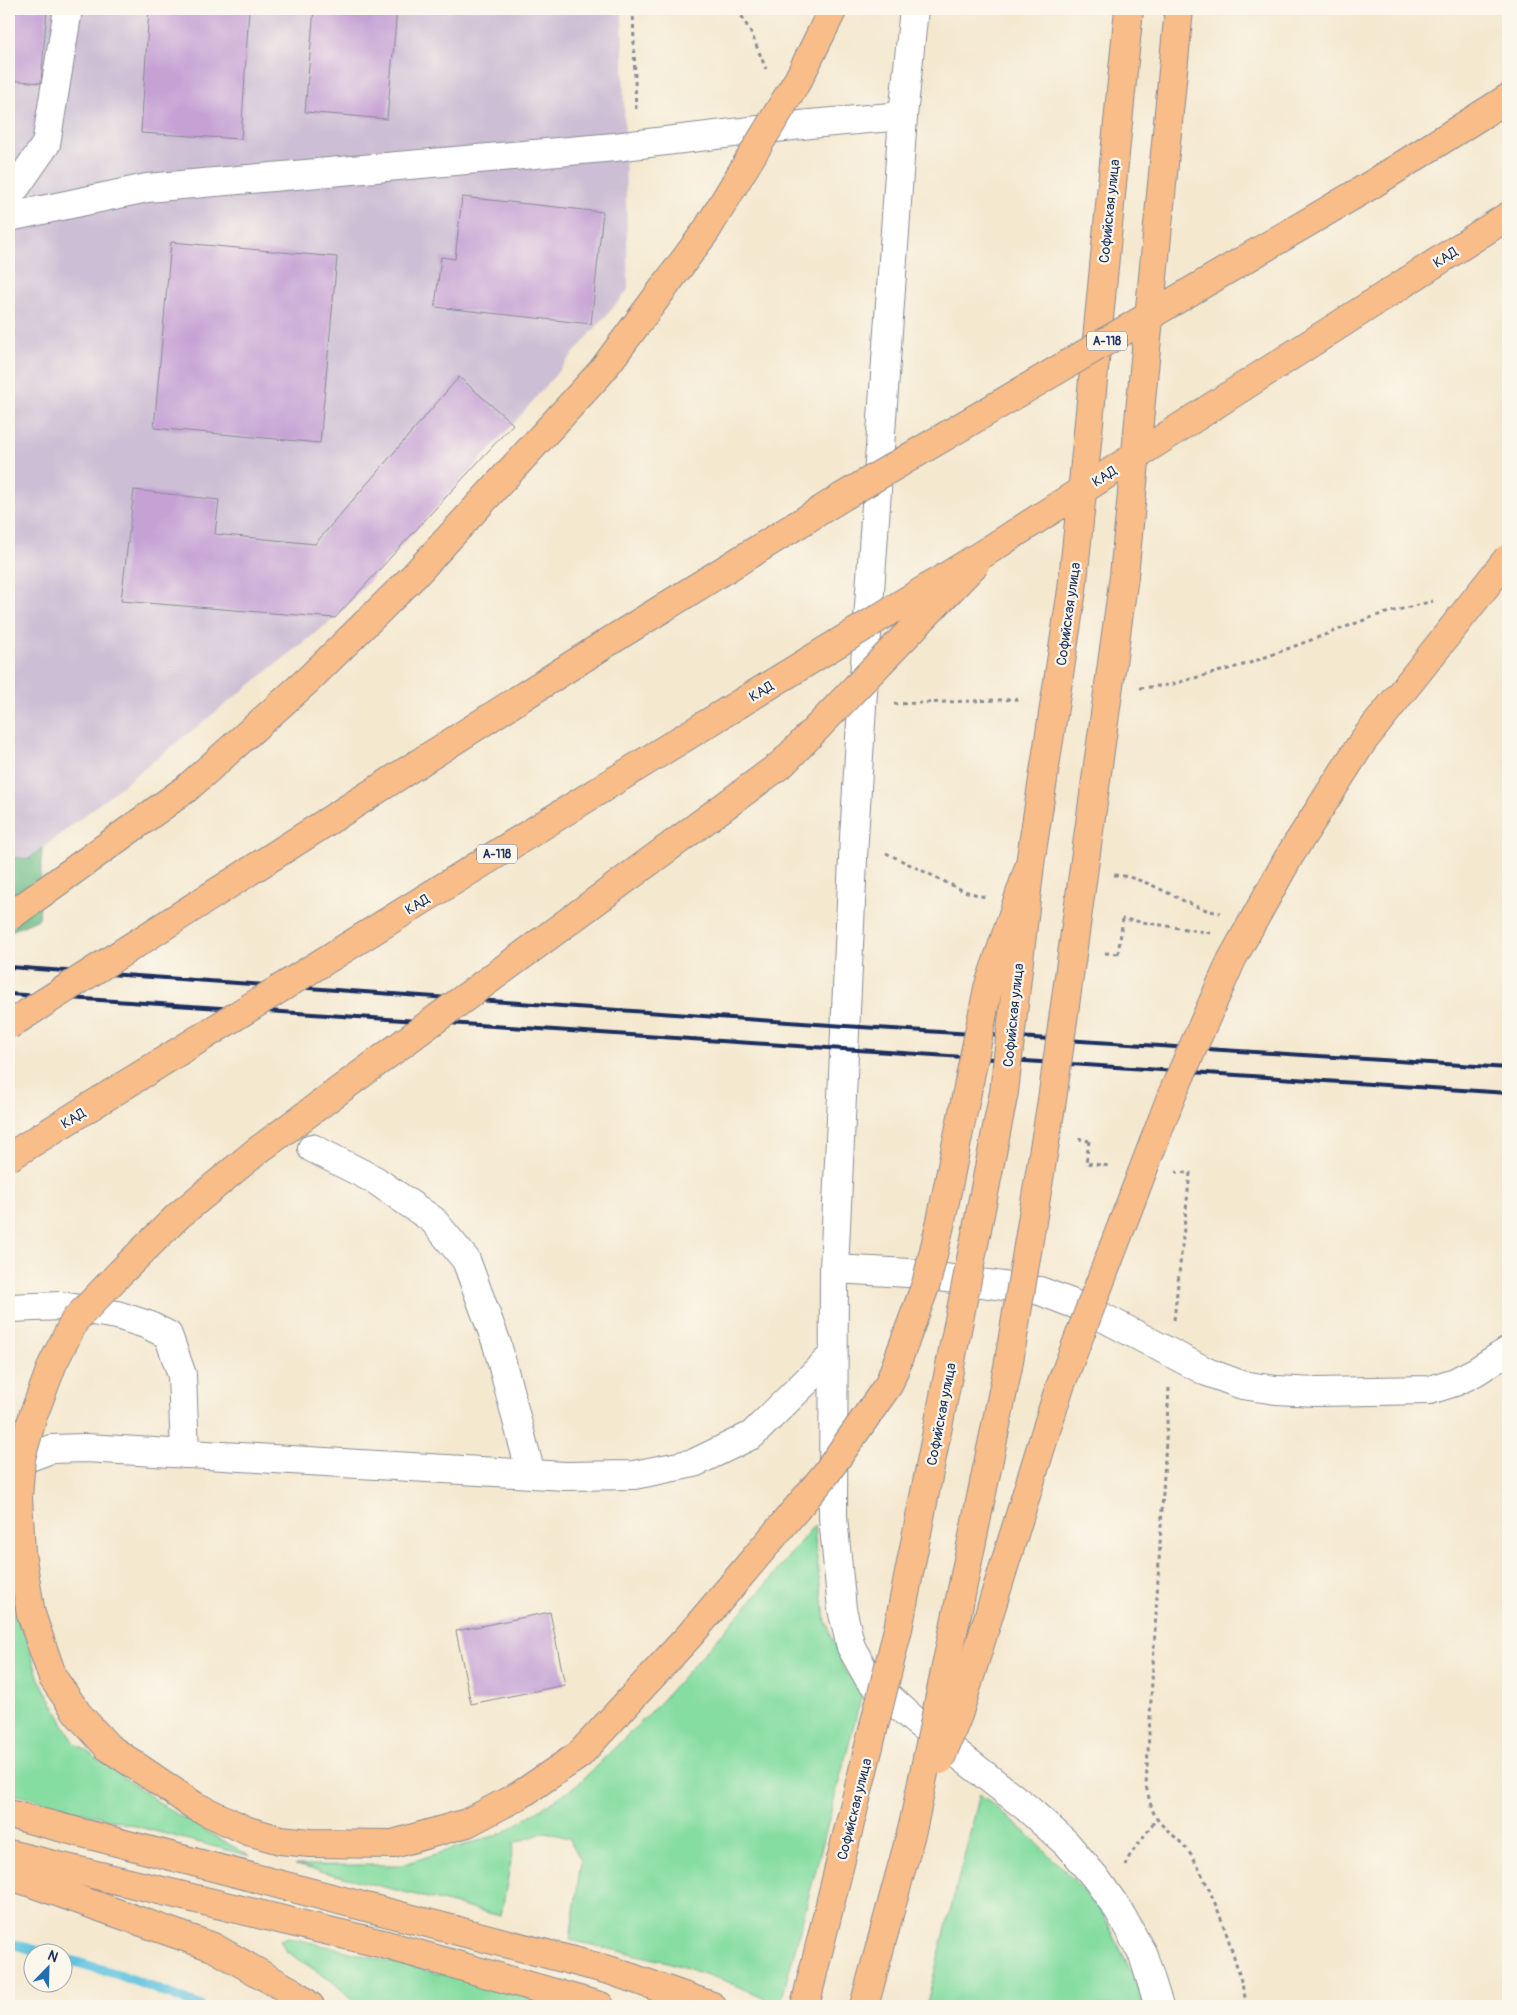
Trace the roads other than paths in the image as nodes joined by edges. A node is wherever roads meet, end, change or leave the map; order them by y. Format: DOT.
graph roads {
  1 [pos="68,9"];
  2 [pos="833,9"];
  3 [pos="914,9"];
  4 [pos="1129,9"];
  5 [pos="1179,9"];
  6 [pos="1508,98"];
  7 [pos="903,116"];
  8 [pos="9,197"];
  9 [pos="1508,216"];
  10 [pos="9,217"];
  11 [pos="986,552"];
  12 [pos="1508,558"];
  13 [pos="1030,864"];
  14 [pos="9,917"];
  15 [pos="9,1026"];
  16 [pos="312,1148"];
  17 [pos="9,1157"];
  18 [pos="834,1269"];
  19 [pos="9,1308"];
  20 [pos="1508,1351"];
  21 [pos="833,1355"];
  22 [pos="186,1454"];
  23 [pos="9,1465"];
  24 [pos="531,1474"];
  25 [pos="9,1814"];
  26 [pos="913,1826"];
  27 [pos="9,1854"];
  28 [pos="9,1876"];
  29 [pos="310,2006"];
  30 [pos="600,2006"];
  31 [pos="712,2006"];
  32 [pos="804,2006"];
  33 [pos="864,2006"];
  34 [pos="1159,2006"];
  1 -- 8 [label="street"];
  2 -- 14 [label="main road, bridge"];
  3 -- 7 [label="street"];
  4 -- 13 [label="main road, Софийская улица, bridge"];
  5 -- 26 [label="main road, bridge"];
  6 -- 15 [label="main road, А-118, bridge"];
  7 -- 10 [label="street"];
  7 -- 18 [label="street"];
  9 -- 11 [label="main road, КАД / А-118, bridge"];
  11 -- 13 [label="main road, bridge"];
  11 -- 17 [label="main road, КАД / А-118, bridge"];
  12 -- 26 [label="main road, bridge"];
  13 -- 32 [label="main road, Софийская улица, bridge"];
  16 -- 24 [label="street"];
  18 -- 20 [label="street"];
  18 -- 21 [label="street"];
  19 -- 22 [label="street"];
  21 -- 24 [label="street"];
  21 -- 34 [label="street"];
  22 -- 23 [label="street"];
  22 -- 24 [label="street"];
  25 -- 31 [label="main road"];
  26 -- 33 [label="main road"];
  27 -- 30 [label="main road"];
  28 -- 29 [label="main road"];
}
